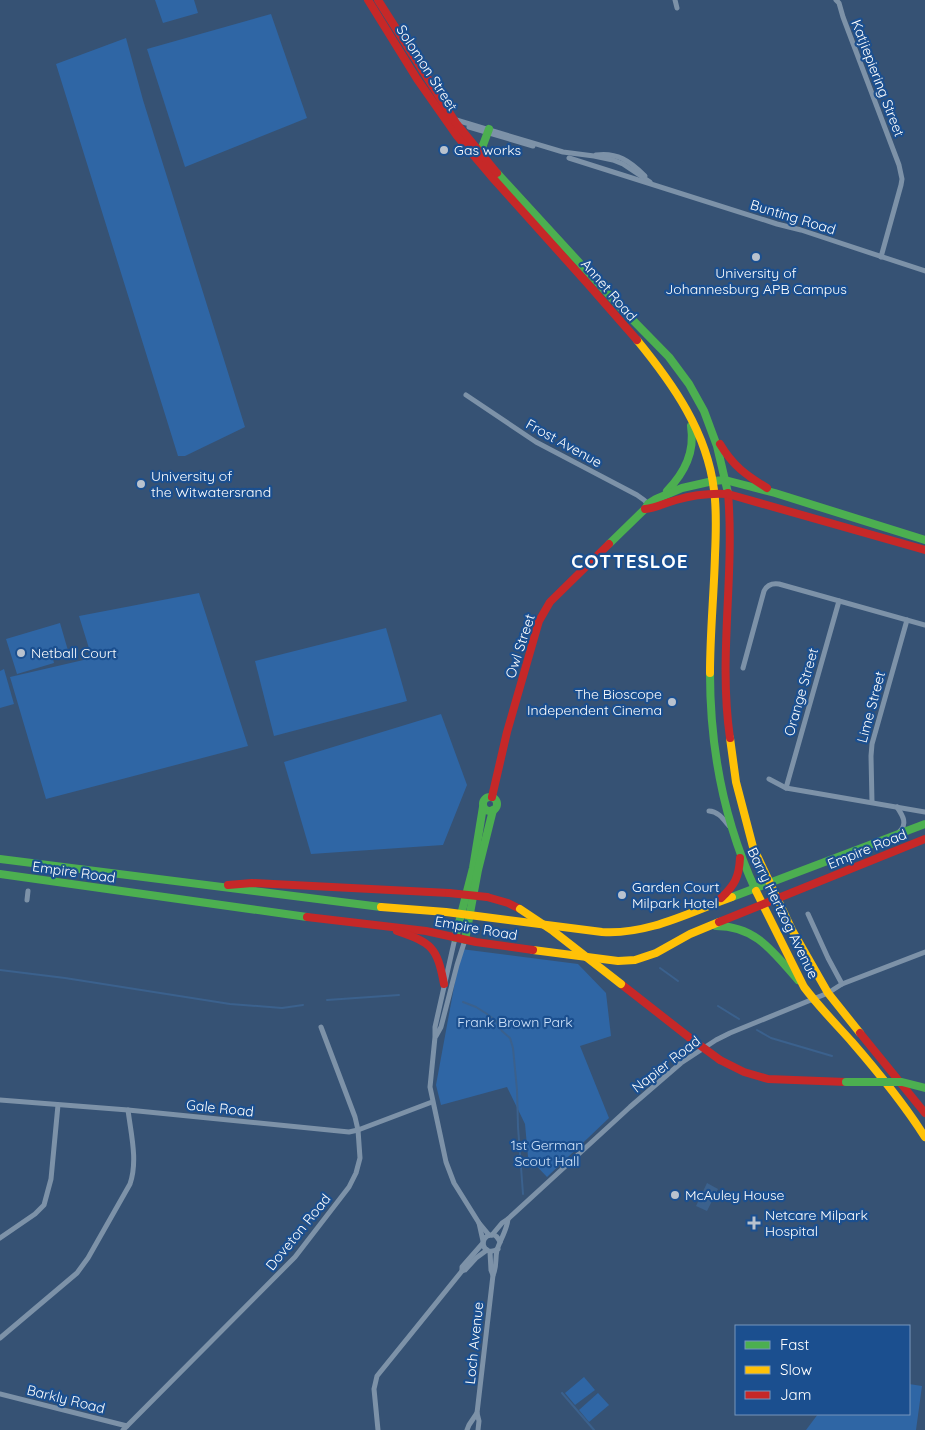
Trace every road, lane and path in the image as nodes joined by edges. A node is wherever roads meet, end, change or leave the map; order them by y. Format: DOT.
graph roads {
  1 [pos="368,0"];
  2 [pos="378,0"];
  3 [pos="675,0"];
  4 [pos="838,1"];
  5 [pos="677,8"];
  6 [pos="451,122"];
  7 [pos="488,131"];
  8 [pos="480,153"];
  9 [pos="501,182"];
  10 [pos="654,185"];
  11 [pos="543,221"];
  12 [pos="536,228"];
  13 [pos="881,257"];
  14 [pos="925,271"];
  15 [pos="466,395"];
  16 [pos="687,409"];
  17 [pos="713,431"];
  18 [pos="725,480"];
  19 [pos="713,481"];
  20 [pos="715,493"];
  21 [pos="775,493"];
  22 [pos="664,494"];
  23 [pos="728,494"];
  24 [pos="648,508"];
  25 [pos="925,540"];
  26 [pos="925,550"];
  27 [pos="839,602"];
  28 [pos="907,620"];
  29 [pos="925,626"];
  30 [pos="743,668"];
  31 [pos="770,779"];
  32 [pos="786,788"];
  33 [pos="492,797"];
  34 [pos="872,802"];
  35 [pos="483,806"];
  36 [pos="897,807"];
  37 [pos="493,810"];
  38 [pos="709,811"];
  39 [pos="925,812"];
  40 [pos="925,824"];
  41 [pos="731,828"];
  42 [pos="896,835"];
  43 [pos="925,840"];
  44 [pos="740,854"];
  45 [pos="0,859"];
  46 [pos="0,874"];
  47 [pos="769,882"];
  48 [pos="223,887"];
  49 [pos="754,888"];
  50 [pos="28,891"];
  51 [pos="778,899"];
  52 [pos="27,900"];
  53 [pos="716,902"];
  54 [pos="763,904"];
  55 [pos="461,914"];
  56 [pos="808,914"];
  57 [pos="470,916"];
  58 [pos="383,926"];
  59 [pos="706,927"];
  60 [pos="455,938"];
  61 [pos="465,940"];
  62 [pos="925,952"];
  63 [pos="444,984"];
  64 [pos="842,984"];
  65 [pos="804,987"];
  66 [pos="828,993"];
  67 [pos="813,999"];
  68 [pos="321,1026"];
  69 [pos="435,1037"];
  70 [pos="925,1088"];
  71 [pos="0,1100"];
  72 [pos="432,1102"];
  73 [pos="58,1105"];
  74 [pos="128,1110"];
  75 [pos="925,1113"];
  76 [pos="358,1130"];
  77 [pos="925,1137"];
  78 [pos="508,1219"];
  79 [pos="479,1223"];
  80 [pos="491,1235"];
  81 [pos="0,1238"];
  82 [pos="483,1242"];
  83 [pos="500,1242"];
  84 [pos="498,1249"];
  85 [pos="488,1251"];
  86 [pos="462,1271"];
  87 [pos="493,1275"];
  88 [pos="0,1338"];
  89 [pos="0,1394"];
  90 [pos="477,1413"];
  91 [pos="125,1428"];
  92 [pos="378,1430"];
  93 [pos="467,1430"];
  94 [pos="478,1430"];
  1 -- 6 [label="main road, Solomon Street"];
  2 -- 6 [label="main road, Solomon Street"];
  3 -- 5 [label="street"];
  4 -- 13 [label="street, Katjiepiering Street"];
  6 -- 7 [label="street, Bunting Road"];
  6 -- 8 [label="main road, Annet Road"];
  6 -- 9 [label="main road, Annet Road"];
  7 -- 8 [label="main road"];
  7 -- 10 [label="street, Bunting Road"];
  7 -- 10 [label="street, Bunting Road"];
  8 -- 9 [label="main road, Annet Road"];
  9 -- 11 [label="main road, Annet Road"];
  9 -- 12 [label="main road, Annet Road"];
  10 -- 13 [label="street, Bunting Road"];
  11 -- 12 [label="main road"];
  11 -- 17 [label="main road, Annet Road"];
  12 -- 16 [label="main road, Annet Road"];
  13 -- 14 [label="street, Bunting Road"];
  15 -- 24 [label="street, Frost Avenue"];
  16 -- 19 [label="main road, Annet Road"];
  16 -- 22 [label="main road"];
  17 -- 18 [label="main road, Annet Road"];
  17 -- 21 [label="main road"];
  18 -- 19 [label="main road"];
  18 -- 21 [label="main road"];
  18 -- 23 [label="main road, Barry Hertzog Avenue"];
  19 -- 20 [label="main road, Barry Hertzog Avenue"];
  19 -- 22 [label="main road, Owl Street"];
  20 -- 23 [label="main road"];
  20 -- 24 [label="main road, Owl Street"];
  20 -- 41 [label="main road, Barry Hertzog Avenue"];
  21 -- 25 [label="main road"];
  22 -- 24 [label="main road, Owl Street"];
  23 -- 26 [label="main road"];
  23 -- 47 [label="main road, Barry Hertzog Avenue"];
  24 -- 33 [label="main road, Owl Street"];
  27 -- 28 [label="street"];
  27 -- 30 [label="street"];
  27 -- 32 [label="street, Orange Street"];
  28 -- 29 [label="street"];
  28 -- 34 [label="street, Lime Street"];
  31 -- 32 [label="street"];
  32 -- 34 [label="street"];
  33 -- 35 [label="main road"];
  33 -- 37 [label="main road"];
  34 -- 36 [label="street"];
  35 -- 37 [label="main road"];
  35 -- 55 [label="main road"];
  36 -- 39 [label="street"];
  36 -- 42 [label="street"];
  37 -- 57 [label="main road"];
  38 -- 41 [label="street"];
  40 -- 42 [label="main road, Empire Road"];
  41 -- 44 [label="main road, Barry Hertzog Avenue"];
  42 -- 47 [label="main road, Empire Road"];
  43 -- 51 [label="main road, Empire Road"];
  44 -- 49 [label="main road, Barry Hertzog Avenue"];
  44 -- 53 [label="main road"];
  45 -- 48 [label="main road, Empire Road"];
  46 -- 58 [label="main road, Empire Road"];
  47 -- 49 [label="main road, Empire Road"];
  47 -- 51 [label="main road, Barry Hertzog Avenue"];
  48 -- 55 [label="main road, Empire Road"];
  48 -- 70 [label="main road, bridge"];
  49 -- 53 [label="main road, Empire Road"];
  49 -- 54 [label="main road, Barry Hertzog Avenue"];
  50 -- 52 [label="street"];
  51 -- 54 [label="main road, Empire Road"];
  51 -- 66 [label="main road, Barry Hertzog Avenue"];
  53 -- 57 [label="main road, Empire Road"];
  54 -- 59 [label="main road, Empire Road"];
  54 -- 65 [label="main road, Barry Hertzog Avenue"];
  55 -- 57 [label="main road, Empire Road"];
  55 -- 60 [label="main road"];
  56 -- 64 [label="street"];
  57 -- 61 [label="main road"];
  58 -- 60 [label="main road, Empire Road"];
  58 -- 63 [label="main road"];
  59 -- 61 [label="main road, Empire Road"];
  59 -- 65 [label="main road"];
  60 -- 61 [label="main road, Empire Road"];
  60 -- 63 [label="street"];
  61 -- 69 [label="street"];
  62 -- 64 [label="street, Napier Road"];
  63 -- 69 [label="street"];
  64 -- 66 [label="street, Napier Road"];
  65 -- 67 [label="main road, Barry Hertzog Avenue"];
  66 -- 67 [label="street, Napier Road"];
  66 -- 75 [label="main road, Barry Hertzog Avenue"];
  67 -- 77 [label="main road, Barry Hertzog Avenue"];
  67 -- 78 [label="street, Napier Road"];
  68 -- 76 [label="street, Doveton Road"];
  69 -- 72 [label="street"];
  71 -- 73 [label="street, Gale Road"];
  72 -- 76 [label="street, Gale Road"];
  72 -- 79 [label="street"];
  73 -- 74 [label="street, Gale Road"];
  73 -- 81 [label="street"];
  74 -- 76 [label="street, Gale Road"];
  74 -- 88 [label="street"];
  76 -- 91 [label="street, Doveton Road"];
  78 -- 80 [label="street, Napier Road"];
  78 -- 83 [label="street, Napier Road"];
  79 -- 80 [label="street"];
  79 -- 82 [label="street"];
  80 -- 82 [label="street"];
  80 -- 83 [label="street"];
  82 -- 85 [label="street"];
  82 -- 86 [label="street"];
  83 -- 84 [label="street"];
  84 -- 85 [label="street"];
  84 -- 87 [label="street, Loch Avenue"];
  85 -- 86 [label="street"];
  85 -- 87 [label="street, Loch Avenue"];
  86 -- 92 [label="street"];
  87 -- 90 [label="street, Loch Avenue"];
  89 -- 91 [label="street, Barkly Road"];
  90 -- 93 [label="street, Loch Avenue"];
  90 -- 94 [label="street, Loch Avenue"];
}
